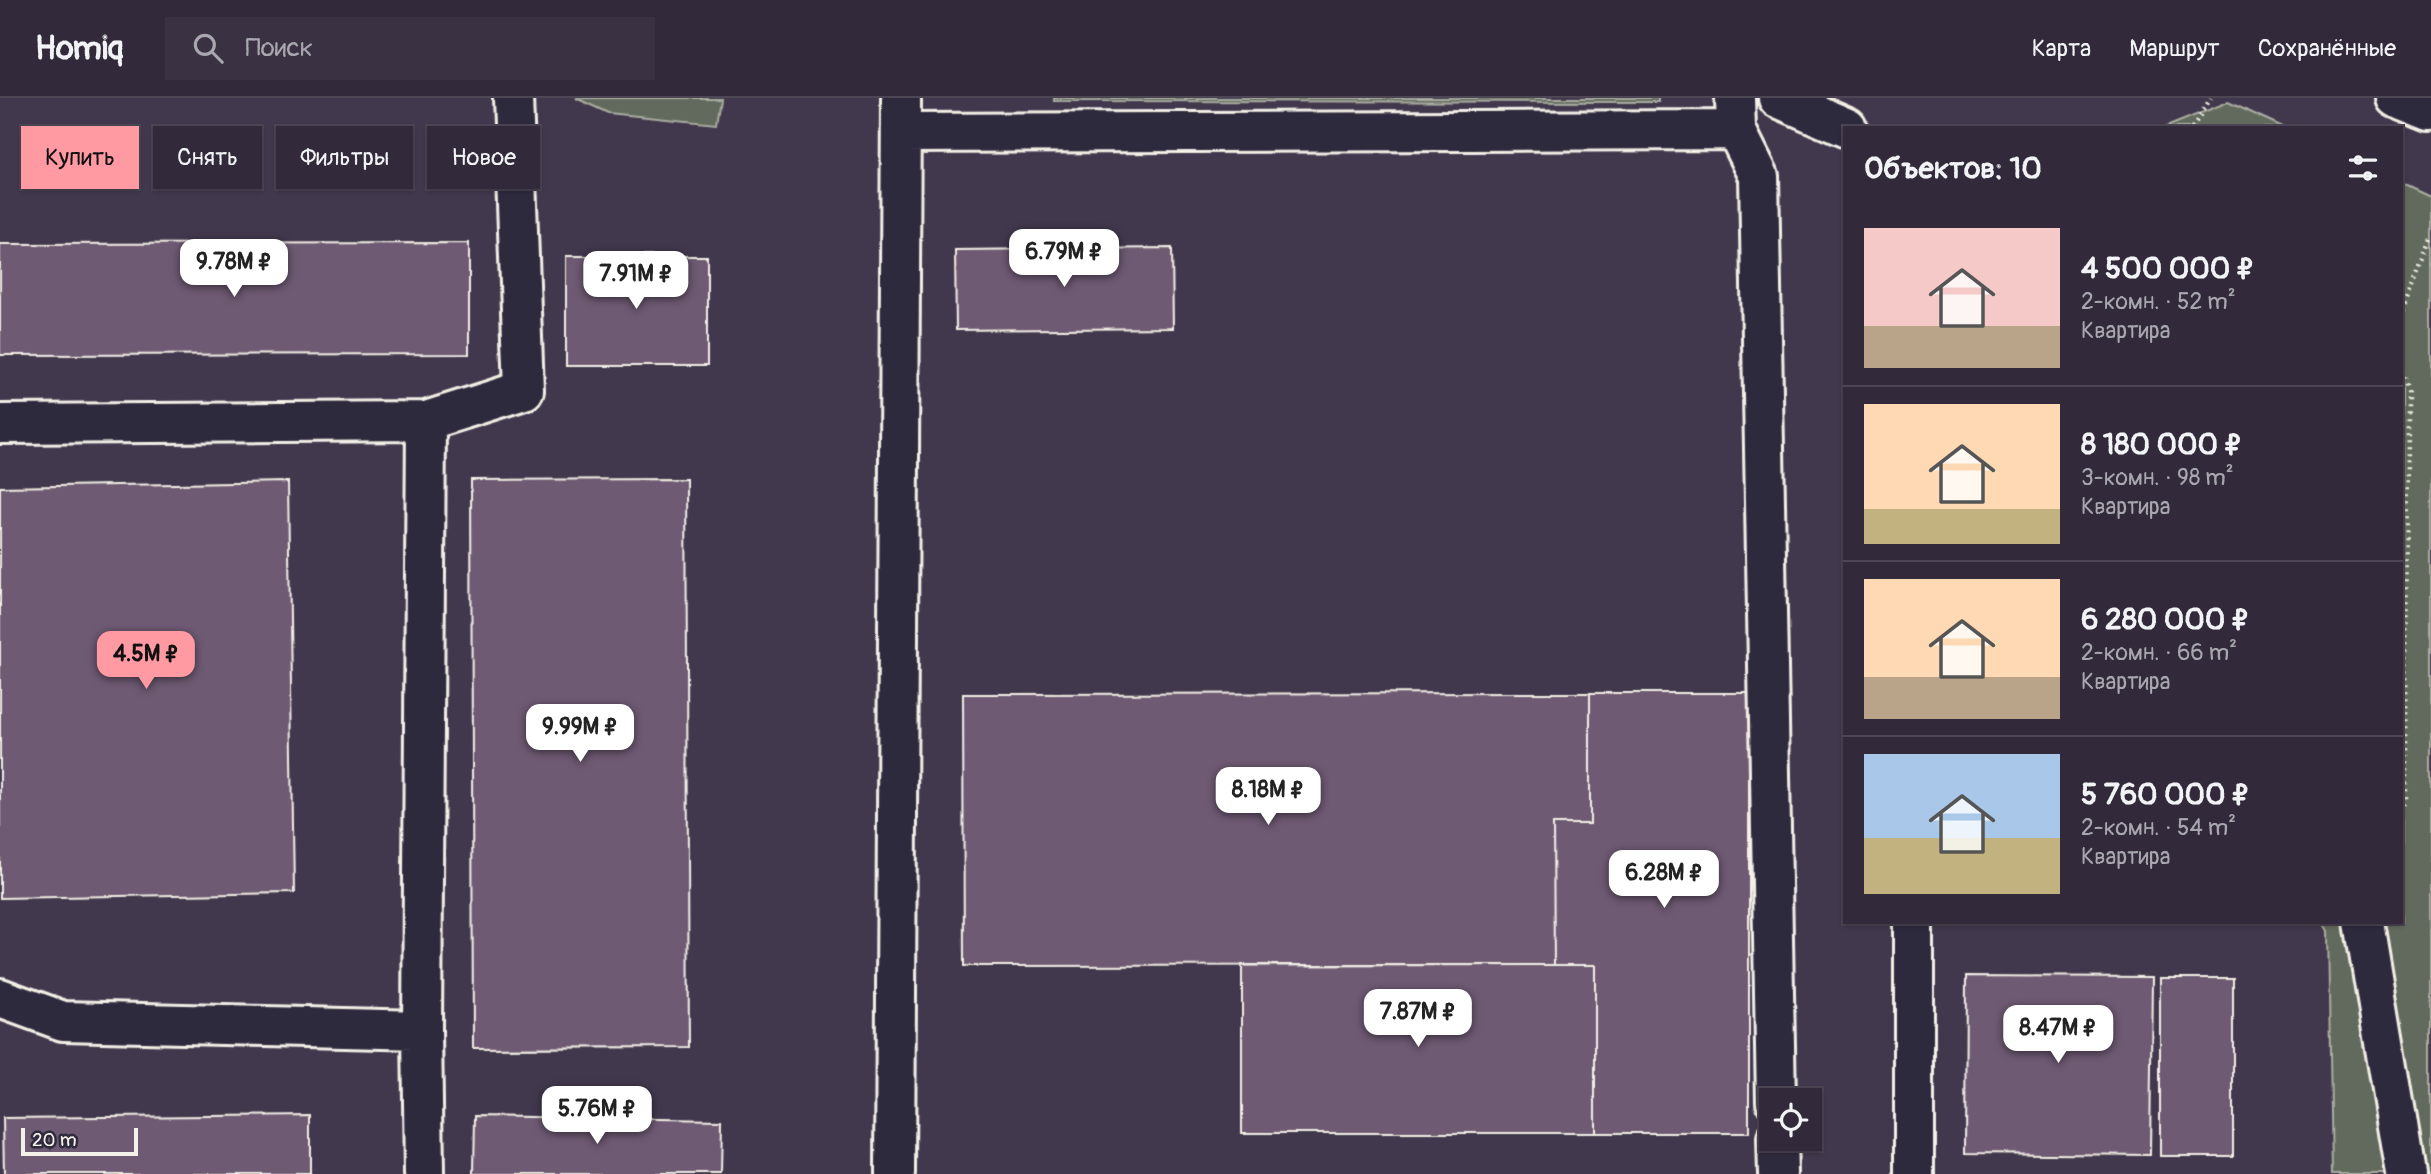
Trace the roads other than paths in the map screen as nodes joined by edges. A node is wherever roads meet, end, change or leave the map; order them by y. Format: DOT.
graph roads {
  1 [pos="513,98"];
  2 [pos="1778,98"];
  3 [pos="2396,98"];
  4 [pos="2431,113"];
  5 [pos="1735,114"];
  6 [pos="901,116"];
  7 [pos="1843,126"];
  8 [pos="426,421"];
  9 [pos="0,424"];
  10 [pos="1914,924"];
  11 [pos="2364,924"];
  12 [pos="0,998"];
  13 [pos="422,1030"];
  14 [pos="1776,1088"];
  15 [pos="1777,1151"];
  16 [pos="424,1174"];
  17 [pos="895,1174"];
  18 [pos="1778,1174"];
  19 [pos="1914,1174"];
  20 [pos="2406,1174"];
  1 -- 8 [label="street"];
  2 -- 7 [label="street"];
  3 -- 4 [label="street"];
  5 -- 6 [label="street"];
  5 -- 14 [label="street"];
  6 -- 17 [label="street"];
  8 -- 9 [label="street"];
  8 -- 13 [label="street"];
  10 -- 19 [label="street"];
  11 -- 20 [label="street"];
  12 -- 13 [label="street"];
  13 -- 16 [label="street"];
  15 -- 18 [label="street"];
}
